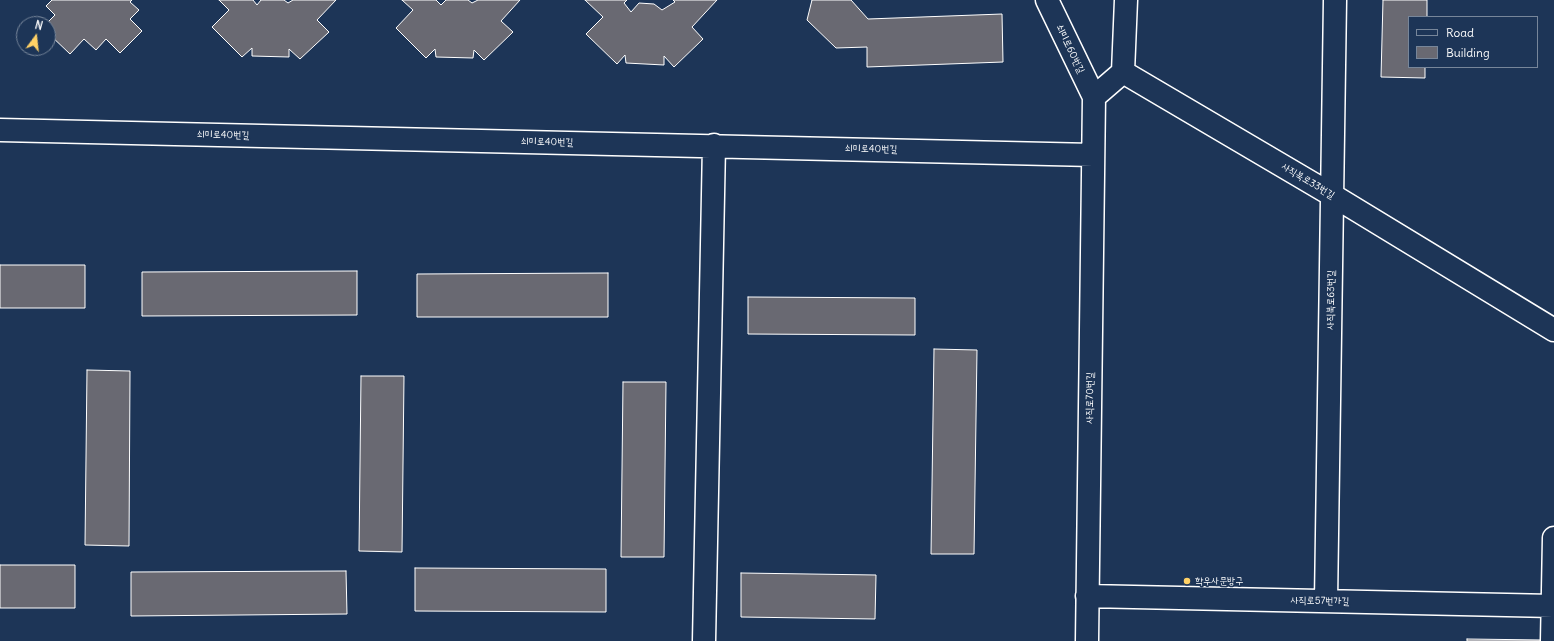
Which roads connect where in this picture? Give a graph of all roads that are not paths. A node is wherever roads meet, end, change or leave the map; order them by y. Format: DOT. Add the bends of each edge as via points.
graph roads {
  1 [pos="1047,0"];
  2 [pos="1126,0"];
  3 [pos="1335,0"];
  4 [pos="1123,72"];
  5 [pos="1094,97"];
  6 [pos="0,130"];
  7 [pos="714,145"];
  8 [pos="1093,155"];
  9 [pos="1332,195"];
  10 [pos="1554,330"];
  11 [pos="1554,538"];
  12 [pos="1087,596"];
  13 [pos="1326,601"];
  14 [pos="1553,606"];
  15 [pos="704,641"];
  16 [pos="1087,641"];
  17 [pos="1552,641"];
  1 -- 5 [label="street, 쇠미로60번길"];
  2 -- 4 [label="street"];
  3 -- 9 [label="street, 사직북로63번길"];
  4 -- 5 [label="street"];
  4 -- 9 [label="street, 사직북로33번길"];
  5 -- 8 [label="street, 사직로70번길"];
  6 -- 7 [label="street, 쇠미로40번길"];
  7 -- 8 [label="street, 쇠미로40번길"];
  7 -- 15 [label="street"];
  8 -- 12 [label="street, 사직로70번길"];
  9 -- 10 [label="street, 사직북로33번길"];
  9 -- 13 [label="street, 사직북로63번길"];
  11 -- 14 [label="street"];
  12 -- 13 [label="street, 사직로57번가길"];
  12 -- 16 [label="street, 사직로70번길"];
  13 -- 14 [label="street, 사직로57번가길"];
  14 -- 17 [label="street"];
}
